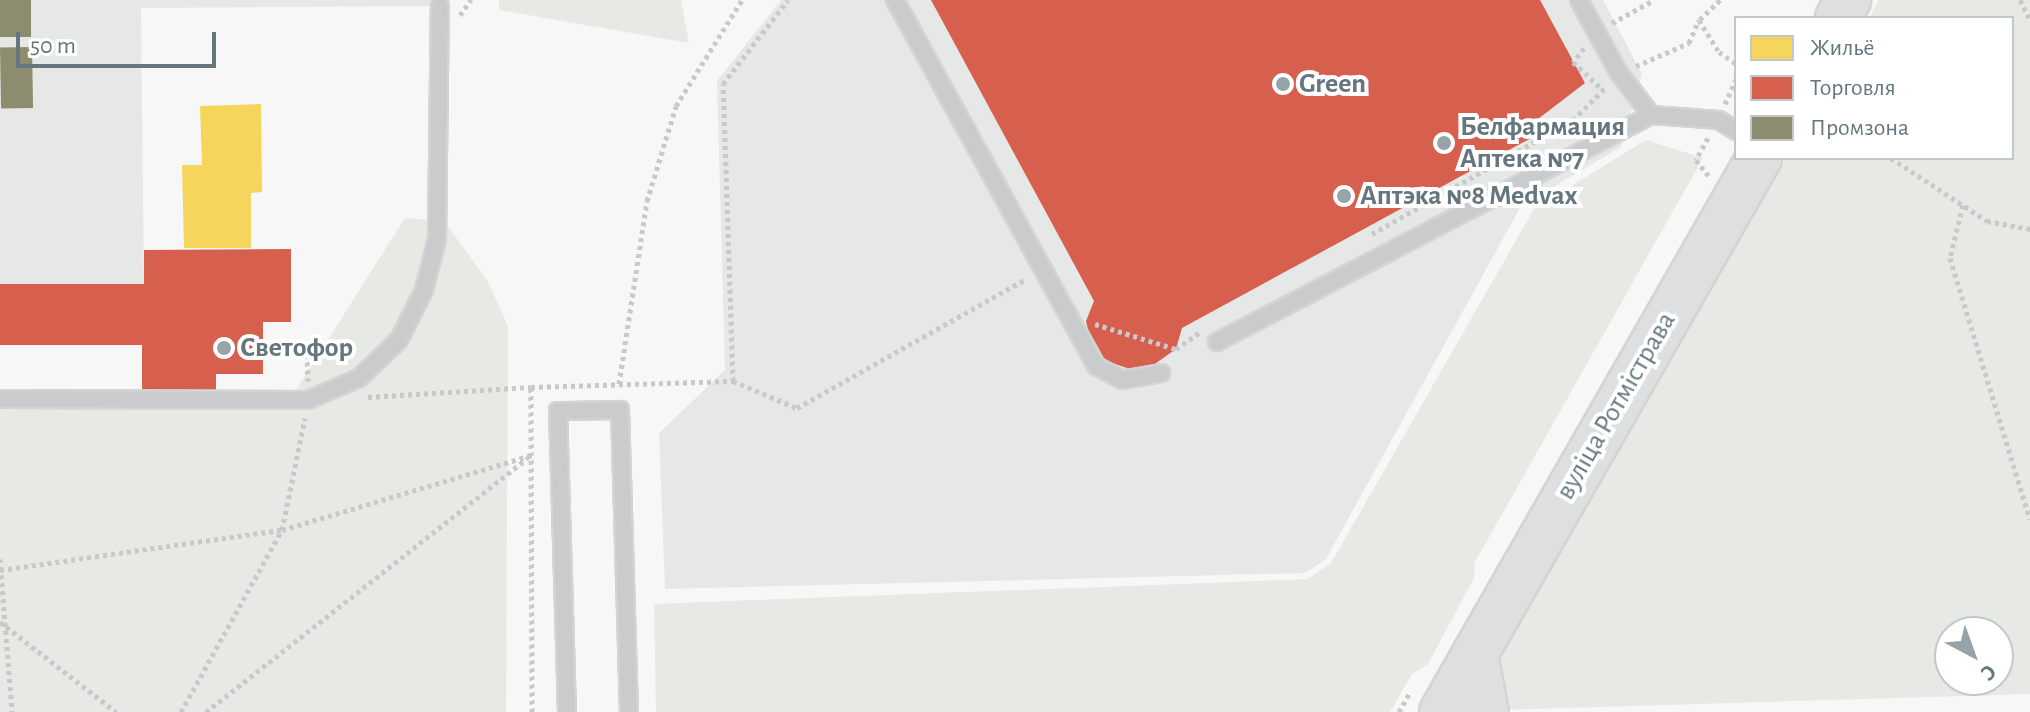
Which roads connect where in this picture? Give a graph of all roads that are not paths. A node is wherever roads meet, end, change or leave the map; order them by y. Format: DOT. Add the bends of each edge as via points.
graph roads {
  1 [pos="895,0"];
  2 [pos="1579,0"];
  3 [pos="440,6"];
  4 [pos="1651,115"];
  5 [pos="1734,130"];
  6 [pos="1758,160"];
  7 [pos="1217,342"];
  8 [pos="1161,373"];
  9 [pos="0,399"];
  10 [pos="1475,654"];
  11 [pos="567,712"];
  12 [pos="629,712"];
  13 [pos="1442,712"];
  14 [pos="1486,712"];
  1 -- 8 [label="lane" via="1096,366 1122,380"];
  2 -- 4 [label="lane" via="1619,73"];
  3 -- 9 [label="lane" via="437,239 424,290 399,340 359,378 308,400"];
  4 -- 5 [label="lane" via="1719,120"];
  4 -- 7 [label="lane"];
  6 -- 10 [label="main road, вуліца Ротмістрава"];
  10 -- 13 [label="main road, вуліца Ротмістрава"];
  10 -- 14 [label="main road"];
  11 -- 12 [label="lane" via="558,411 620,410"];
}
